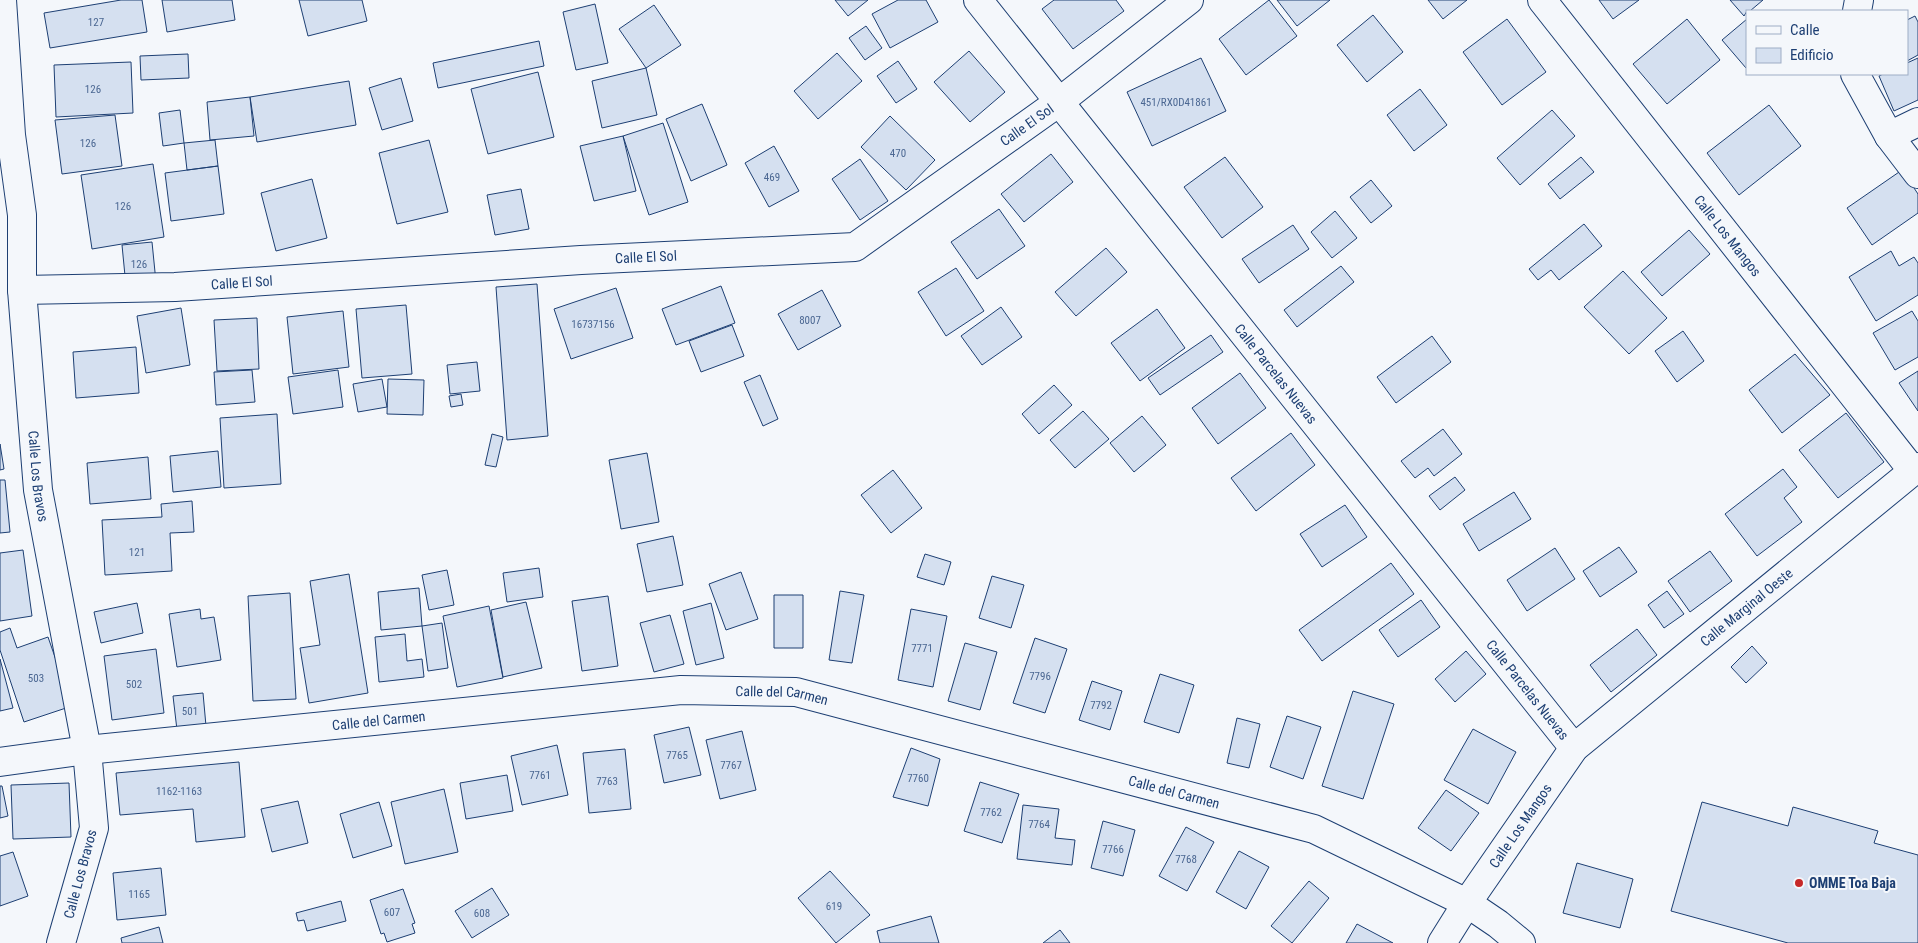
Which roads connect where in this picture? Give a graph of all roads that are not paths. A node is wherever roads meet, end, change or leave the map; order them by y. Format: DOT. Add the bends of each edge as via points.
graph roads {
  1 [pos="2,0"];
  2 [pos="978,0"];
  3 [pos="1189,0"];
  4 [pos="1542,0"];
  5 [pos="1856,75"];
  6 [pos="1060,102"];
  7 [pos="1918,122"];
  8 [pos="1889,136"];
  9 [pos="1918,174"];
  10 [pos="22,290"];
  11 [pos="1916,469"];
  12 [pos="1574,748"];
  13 [pos="87,750"];
  14 [pos="0,762"];
  15 [pos="1467,903"];
  16 [pos="61,943"];
  17 [pos="1442,943"];
  18 [pos="1521,943"];
  1 -- 10 [label="street, Calle Los Bravos" via="11,135 22,215"];
  2 -- 6 [label="street, Calle Parcelas Nuevas"];
  3 -- 6 [label="street, Calle El Sol"];
  4 -- 11 [label="street, Calle Los Mangos"];
  5 -- 8 [label="street"];
  6 -- 10 [label="street, Calle El Sol" via="856,247 581,260 175,287"];
  6 -- 12 [label="street, Calle Parcelas Nuevas"];
  7 -- 8 [label="street"];
  8 -- 9 [label="street"];
  10 -- 13 [label="street, Calle Los Bravos" via="38,490"];
  11 -- 12 [label="street, Calle Marginal Oeste"];
  12 -- 15 [label="street, Calle Los Mangos"];
  13 -- 14 [label="street, Calle del Carmen"];
  13 -- 15 [label="street, Calle del Carmen" via="681,690 796,692 1314,829"];
  13 -- 16 [label="street, Calle Los Bravos" via="94,828"];
  15 -- 17 [label="street, Calle Los Mangos"];
  15 -- 18 [label="street, Calle del Carmen"];
}
